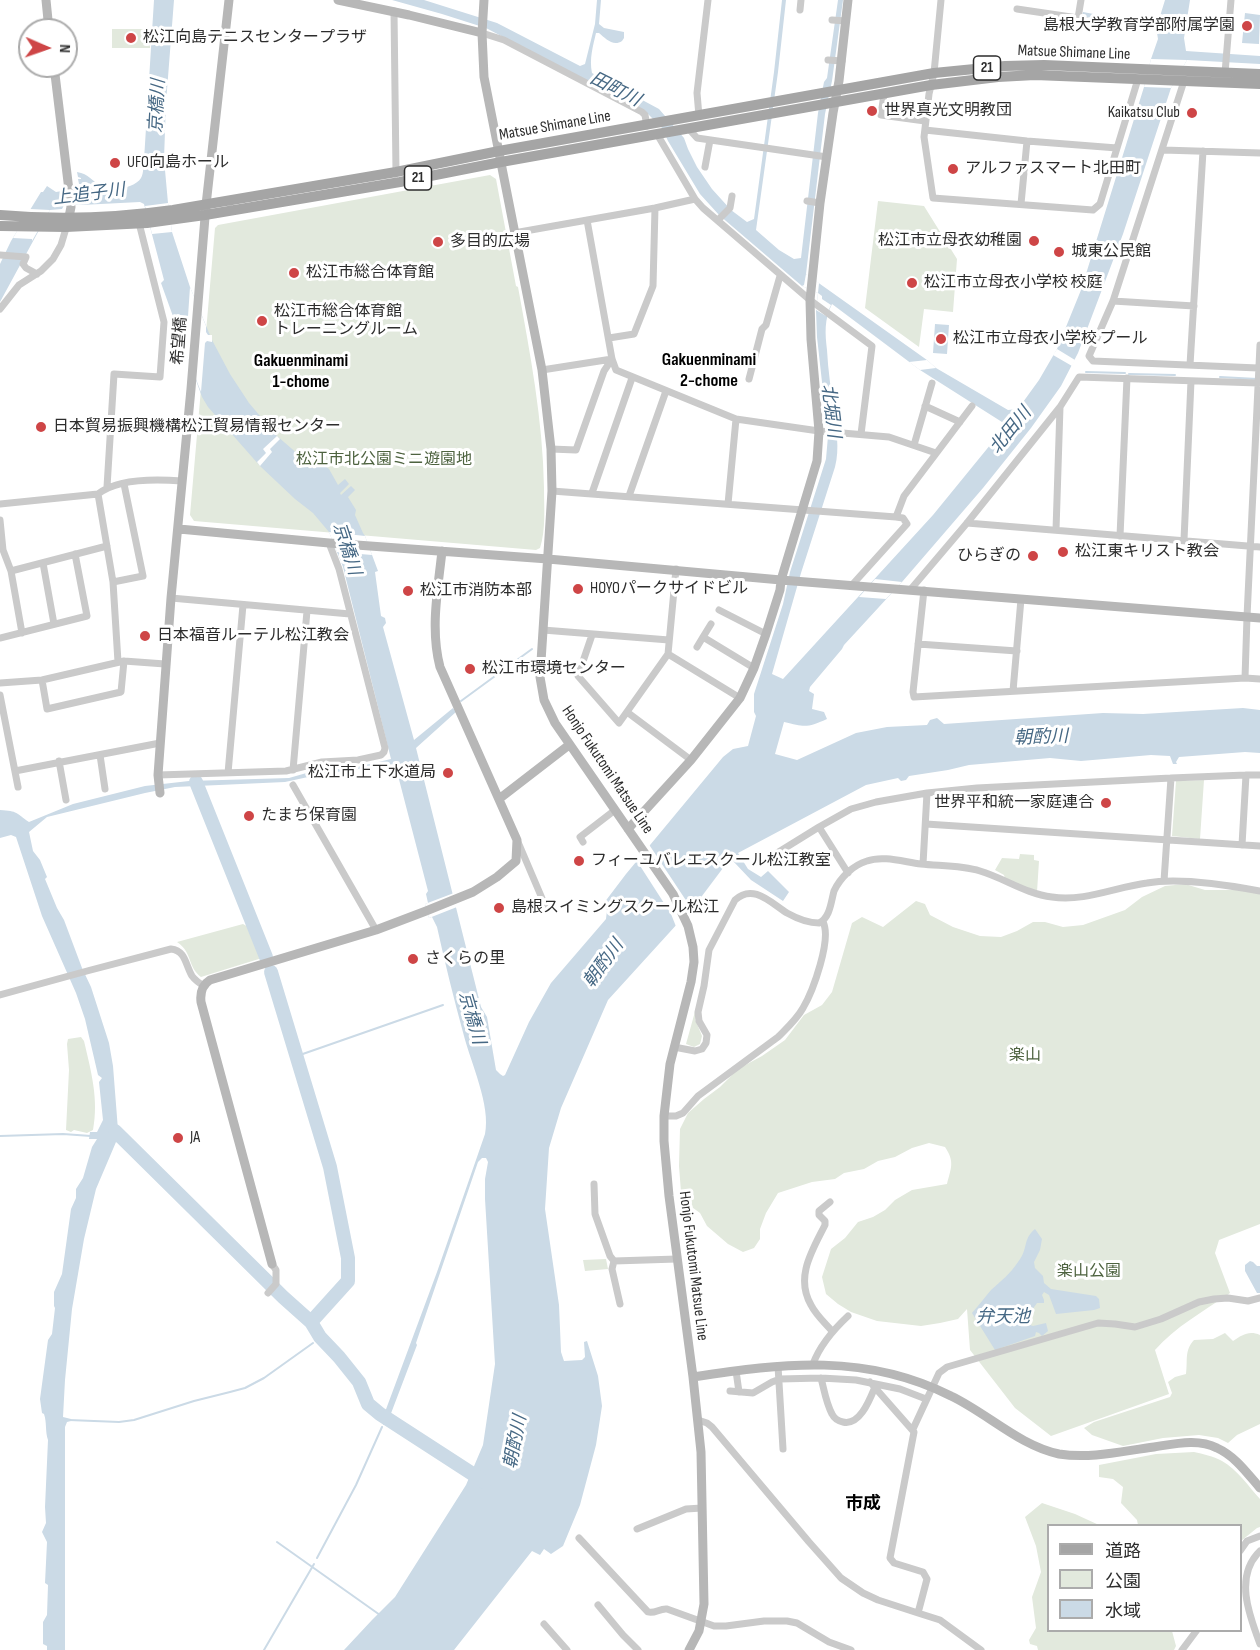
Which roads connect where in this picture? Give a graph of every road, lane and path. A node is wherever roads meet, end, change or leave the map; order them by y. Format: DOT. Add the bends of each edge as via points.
graph roads {
  1 [pos="46,0"];
  2 [pos="229,0"];
  3 [pos="338,0"];
  4 [pos="484,0"];
  5 [pos="708,0"];
  6 [pos="801,0"];
  7 [pos="848,0"];
  8 [pos="941,0"];
  9 [pos="1081,0"];
  10 [pos="1232,0"];
  11 [pos="379,4"];
  12 [pos="1017,9"];
  13 [pos="800,10"];
  14 [pos="394,12"];
  15 [pos="48,18"];
  16 [pos="1078,18"];
  17 [pos="832,20"];
  18 [pos="843,21"];
  19 [pos="1090,22"];
  20 [pos="482,31"];
  21 [pos="1226,68"];
  22 [pos="934,73"];
  23 [pos="1260,74"];
  24 [pos="1142,76"];
  25 [pos="55,78"];
  26 [pos="1182,78"];
  27 [pos="1260,84"];
  28 [pos="931,85"];
  29 [pos="884,94"];
  30 [pos="828,98"];
  31 [pos="699,116"];
  32 [pos="926,121"];
  33 [pos="680,126"];
  34 [pos="655,129"];
  35 [pos="924,130"];
  36 [pos="710,140"];
  37 [pos="1027,141"];
  38 [pos="1117,148"];
  39 [pos="1163,150"];
  40 [pos="1203,151"];
  41 [pos="1260,153"];
  42 [pos="824,156"];
  43 [pos="500,157"];
  44 [pos="705,167"];
  45 [pos="396,172"];
  46 [pos="732,196"];
  47 [pos="695,199"];
  48 [pos="807,201"];
  49 [pos="818,202"];
  50 [pos="1021,204"];
  51 [pos="655,208"];
  52 [pos="205,210"];
  53 [pos="0,215"];
  54 [pos="69,217"];
  55 [pos="719,218"];
  56 [pos="144,220"];
  57 [pos="587,220"];
  58 [pos="20,222"];
  59 [pos="0,226"];
  60 [pos="514,233"];
  61 [pos="0,255"];
  62 [pos="37,274"];
  63 [pos="780,276"];
  64 [pos="812,300"];
  65 [pos="1113,301"];
  66 [pos="1194,306"];
  67 [pos="0,309"];
  68 [pos="609,338"];
  69 [pos="1260,345"];
  70 [pos="612,359"];
  71 [pos="1190,365"];
  72 [pos="1258,368"];
  73 [pos="542,370"];
  74 [pos="633,378"];
  75 [pos="1127,378"];
  76 [pos="749,379"];
  77 [pos="1258,380"];
  78 [pos="1191,381"];
  79 [pos="932,383"];
  80 [pos="666,391"];
  81 [pos="925,406"];
  82 [pos="972,406"];
  83 [pos="1060,407"];
  84 [pos="736,419"];
  85 [pos="1258,419"];
  86 [pos="960,422"];
  87 [pos="822,432"];
  88 [pos="861,434"];
  89 [pos="914,445"];
  90 [pos="551,449"];
  91 [pos="936,453"];
  92 [pos="182,481"];
  93 [pos="124,484"];
  94 [pos="107,487"];
  95 [pos="552,490"];
  96 [pos="592,493"];
  97 [pos="98,494"];
  98 [pos="629,496"];
  99 [pos="0,504"];
  100 [pos="728,504"];
  101 [pos="805,509"];
  102 [pos="896,517"];
  103 [pos="0,520"];
  104 [pos="967,523"];
  105 [pos="179,529"];
  106 [pos="1056,530"];
  107 [pos="1120,536"];
  108 [pos="1184,540"];
  109 [pos="329,543"];
  110 [pos="107,546"];
  111 [pos="1250,546"];
  112 [pos="1260,547"];
  113 [pos="442,551"];
  114 [pos="75,554"];
  115 [pos="548,558"];
  116 [pos="43,563"];
  117 [pos="676,569"];
  118 [pos="11,571"];
  119 [pos="784,580"];
  120 [pos="113,582"];
  121 [pos="855,585"];
  122 [pos="907,589"];
  123 [pos="924,590"];
  124 [pos="171,598"];
  125 [pos="1021,599"];
  126 [pos="243,605"];
  127 [pos="307,610"];
  128 [pos="719,610"];
  129 [pos="350,614"];
  130 [pos="1246,617"];
  131 [pos="1260,618"];
  132 [pos="54,624"];
  133 [pos="711,624"];
  134 [pos="543,630"];
  135 [pos="22,633"];
  136 [pos="766,634"];
  137 [pos="592,635"];
  138 [pos="703,637"];
  139 [pos="0,638"];
  140 [pos="669,640"];
  141 [pos="918,644"];
  142 [pos="697,647"];
  143 [pos="1017,651"];
  144 [pos="668,654"];
  145 [pos="121,662"];
  146 [pos="165,664"];
  147 [pos="754,668"];
  148 [pos="1245,678"];
  149 [pos="1260,679"];
  150 [pos="42,681"];
  151 [pos="0,683"];
  152 [pos="1014,692"];
  153 [pos="0,695"];
  154 [pos="740,698"];
  155 [pos="627,712"];
  156 [pos="160,743"];
  157 [pos="569,745"];
  158 [pos="100,754"];
  159 [pos="691,759"];
  160 [pos="59,761"];
  161 [pos="293,770"];
  162 [pos="15,771"];
  163 [pos="228,773"];
  164 [pos="1246,774"];
  165 [pos="1260,776"];
  166 [pos="158,777"];
  167 [pos="1171,778"];
  168 [pos="293,785"];
  169 [pos="18,787"];
  170 [pos="105,789"];
  171 [pos="160,793"];
  172 [pos="927,793"];
  173 [pos="499,799"];
  174 [pos="66,800"];
  175 [pos="615,810"];
  176 [pos="926,824"];
  177 [pos="819,827"];
  178 [pos="628,829"];
  179 [pos="1167,839"];
  180 [pos="517,840"];
  181 [pos="584,842"];
  182 [pos="1242,845"];
  183 [pos="1260,846"];
  184 [pos="777,853"];
  185 [pos="923,864"];
  186 [pos="848,873"];
  187 [pos="1164,881"];
  188 [pos="1260,891"];
  189 [pos="548,910"];
  190 [pos="823,922"];
  191 [pos="376,930"];
  192 [pos="204,986"];
  193 [pos="0,995"];
  194 [pos="674,1047"];
  195 [pos="664,1116"];
  196 [pos="594,1184"];
  197 [pos="830,1202"];
  198 [pos="677,1259"];
  199 [pos="614,1261"];
  200 [pos="272,1264"];
  201 [pos="268,1293"];
  202 [pos="1260,1298"];
  203 [pos="620,1304"];
  204 [pos="848,1316"];
  205 [pos="832,1330"];
  206 [pos="813,1365"];
  207 [pos="778,1366"];
  208 [pos="736,1371"];
  209 [pos="693,1377"];
  210 [pos="821,1378"];
  211 [pos="780,1379"];
  212 [pos="872,1384"];
  213 [pos="932,1386"];
  214 [pos="730,1391"];
  215 [pos="739,1392"];
  216 [pos="926,1399"];
  217 [pos="698,1420"];
  218 [pos="913,1429"];
  219 [pos="783,1449"];
  220 [pos="1260,1488"];
  221 [pos="702,1508"];
  222 [pos="637,1528"];
  223 [pos="1260,1536"];
  224 [pos="579,1538"];
  225 [pos="1242,1548"];
  226 [pos="1260,1551"];
  227 [pos="598,1605"];
  228 [pos="918,1613"];
  229 [pos="702,1623"];
  230 [pos="544,1624"];
  231 [pos="1196,1632"];
  232 [pos="1260,1644"];
  233 [pos="567,1650"];
  234 [pos="638,1650"];
  235 [pos="689,1650"];
  236 [pos="851,1650"];
  237 [pos="981,1650"];
  238 [pos="1182,1650"];
  1 -- 15 [label="street"];
  2 -- 52 [label="street, 希望橋"];
  3 -- 11 [label="street"];
  4 -- 20 [label="street, Honjo Fukutomi Matsue Line"];
  5 -- 31 [label="street" via="697,93"];
  6 -- 13 [label="street"];
  7 -- 18 [label="street"];
  8 -- 22 [label="street"];
  9 -- 16 [label="street"];
  10 -- 21 [label="street"];
  11 -- 14 [label="street"];
  12 -- 16 [label="street"];
  14 -- 20 [label="street"];
  14 -- 45 [label="street"];
  16 -- 19 [label="street"];
  17 -- 18 [label="street"];
  18 -- 30 [label="street"];
  20 -- 34 [label="street" via="642,112"];
  20 -- 43 [label="street, Honjo Fukutomi Matsue Line" via="484,77"];
  21 -- 23 [label="main road, Matsue Shimane Line / 21"];
  21 -- 26 [label="main road, Matsue Shimane Line / 21"];
  22 -- 24 [label="main road, Matsue Shimane Line / 21" via="1044,66"];
  22 -- 28 [label="street"];
  22 -- 30 [label="main road, Matsue Shimane Line / 21"];
  24 -- 26 [label="main road, Matsue Shimane Line / 21"];
  24 -- 28 [label="main road, Matsue Shimane Line / 21" via="998,76"];
  24 -- 38 [label="street"];
  25 -- 54 [label="street"];
  26 -- 27 [label="main road, Matsue Shimane Line / 21"];
  26 -- 39 [label="street"];
  28 -- 29 [label="main road, Matsue Shimane Line / 21"];
  28 -- 32 [label="street"];
  29 -- 30 [label="main road, Matsue Shimane Line / 21"];
  29 -- 32 [label="street" via="881,115"];
  30 -- 31 [label="main road, Matsue Shimane Line / 21"];
  30 -- 33 [label="main road, Matsue Shimane Line / 21"];
  30 -- 42 [label="street"];
  31 -- 33 [label="main road, Matsue Shimane Line / 21"];
  32 -- 35 [label="street"];
  33 -- 34 [label="main road, Matsue Shimane Line / 21"];
  33 -- 36 [label="street" via="696,138"];
  34 -- 43 [label="main road, Matsue Shimane Line / 21"];
  34 -- 47 [label="street"];
  35 -- 37 [label="street"];
  35 -- 50 [label="street" via="933,198"];
  36 -- 42 [label="street"];
  36 -- 44 [label="street"];
  37 -- 38 [label="street"];
  37 -- 50 [label="street"];
  38 -- 50 [label="street" via="1100,204 1093,210"];
  39 -- 40 [label="street"];
  39 -- 65 [label="street"];
  40 -- 41 [label="street"];
  40 -- 66 [label="street"];
  42 -- 49 [label="street"];
  43 -- 45 [label="main road, Matsue Shimane Line / 21"];
  43 -- 52 [label="main road, Matsue Shimane Line / 21" via="388,184"];
  43 -- 60 [label="street, Honjo Fukutomi Matsue Line"];
  45 -- 52 [label="main road, Matsue Shimane Line / 21"];
  46 -- 55 [label="street" via="730,208"];
  47 -- 51 [label="street"];
  47 -- 55 [label="street"];
  48 -- 49 [label="street"];
  49 -- 64 [label="street"];
  51 -- 57 [label="street"];
  51 -- 68 [label="street" via="653,286 634,334"];
  52 -- 56 [label="main road, Matsue Shimane Line / 21"];
  52 -- 92 [label="street, 希望橋"];
  53 -- 58 [label="main road, Matsue Shimane Line / 21"];
  54 -- 56 [label="main road, Matsue Shimane Line / 21"];
  54 -- 58 [label="main road, Matsue Shimane Line / 21" via="43,223"];
  54 -- 62 [label="street" via="61,245"];
  55 -- 63 [label="street"];
  56 -- 94 [label="street" via="164,322 160,377 114,374"];
  57 -- 60 [label="street"];
  57 -- 68 [label="street"];
  58 -- 59 [label="main road, Matsue Shimane Line / 21"];
  60 -- 73 [label="street, Honjo Fukutomi Matsue Line"];
  61 -- 62 [label="street" via="26,257 23,264"];
  62 -- 67 [label="street" via="19,285"];
  63 -- 64 [label="street"];
  63 -- 76 [label="street"];
  64 -- 87 [label="street" via="811,339"];
  64 -- 88 [label="street" via="872,346"];
  65 -- 66 [label="street"];
  65 -- 71 [label="street" via="1089,356 1093,361"];
  66 -- 71 [label="street"];
  68 -- 70 [label="street"];
  69 -- 72 [label="street"];
  70 -- 73 [label="street"];
  70 -- 74 [label="street" via="616,370"];
  70 -- 90 [label="street" via="604,370 576,450"];
  71 -- 72 [label="street"];
  72 -- 77 [label="street"];
  73 -- 90 [label="street, Honjo Fukutomi Matsue Line"];
  74 -- 80 [label="street"];
  74 -- 96 [label="street"];
  75 -- 78 [label="street"];
  75 -- 83 [label="street" via="1079,377"];
  75 -- 107 [label="street"];
  77 -- 78 [label="street"];
  77 -- 85 [label="street"];
  78 -- 108 [label="street"];
  79 -- 81 [label="street"];
  80 -- 84 [label="street"];
  80 -- 98 [label="street"];
  81 -- 86 [label="street"];
  81 -- 89 [label="street"];
  82 -- 86 [label="street"];
  83 -- 104 [label="street"];
  83 -- 106 [label="street"];
  84 -- 87 [label="street"];
  84 -- 100 [label="street"];
  85 -- 111 [label="street"];
  86 -- 91 [label="street"];
  87 -- 88 [label="street"];
  87 -- 101 [label="street"];
  88 -- 89 [label="street"];
  89 -- 91 [label="street"];
  90 -- 95 [label="street, Honjo Fukutomi Matsue Line"];
  91 -- 102 [label="street" via="904,496"];
  92 -- 93 [label="street" via="154,478"];
  92 -- 105 [label="street, 希望橋"];
  93 -- 94 [label="street"];
  93 -- 120 [label="street" via="143,576"];
  94 -- 97 [label="street"];
  95 -- 96 [label="street"];
  95 -- 115 [label="street, Honjo Fukutomi Matsue Line"];
  96 -- 98 [label="street"];
  97 -- 99 [label="street"];
  97 -- 110 [label="street"];
  98 -- 100 [label="street"];
  100 -- 101 [label="street"];
  101 -- 102 [label="street"];
  101 -- 119 [label="street"];
  102 -- 121 [label="street" via="907,524"];
  103 -- 118 [label="street" via="3,550"];
  104 -- 106 [label="street"];
  104 -- 122 [label="street"];
  105 -- 109 [label="street"];
  105 -- 124 [label="street, 希望橋"];
  106 -- 107 [label="street"];
  107 -- 108 [label="street"];
  108 -- 111 [label="street"];
  109 -- 113 [label="street"];
  109 -- 129 [label="street"];
  110 -- 114 [label="street"];
  110 -- 120 [label="street"];
  111 -- 112 [label="street"];
  111 -- 130 [label="street"];
  113 -- 115 [label="street"];
  113 -- 173 [label="street" via="434,630 436,650"];
  114 -- 116 [label="street"];
  114 -- 132 [label="street" via="87,616"];
  115 -- 117 [label="street"];
  115 -- 134 [label="street, Honjo Fukutomi Matsue Line"];
  116 -- 118 [label="street"];
  116 -- 132 [label="street"];
  117 -- 119 [label="street"];
  117 -- 140 [label="street"];
  118 -- 135 [label="street"];
  119 -- 121 [label="street"];
  119 -- 136 [label="street"];
  120 -- 145 [label="street"];
  121 -- 122 [label="street"];
  122 -- 123 [label="street"];
  123 -- 125 [label="street"];
  123 -- 141 [label="street"];
  124 -- 126 [label="street"];
  124 -- 146 [label="street, 希望橋"];
  125 -- 130 [label="street"];
  125 -- 143 [label="street"];
  126 -- 127 [label="street"];
  126 -- 163 [label="street"];
  127 -- 129 [label="street"];
  127 -- 161 [label="street"];
  128 -- 136 [label="street"];
  129 -- 161 [label="street" via="384,752"];
  130 -- 131 [label="street"];
  130 -- 148 [label="street"];
  132 -- 135 [label="street"];
  133 -- 138 [label="street"];
  134 -- 137 [label="street"];
  134 -- 157 [label="street, Honjo Fukutomi Matsue Line" via="540,677 544,700"];
  135 -- 139 [label="street"];
  136 -- 147 [label="street"];
  137 -- 140 [label="street"];
  137 -- 155 [label="street" via="578,676 619,723"];
  138 -- 142 [label="street"];
  138 -- 147 [label="street"];
  140 -- 144 [label="street"];
  141 -- 143 [label="street"];
  141 -- 152 [label="street" via="914,697"];
  143 -- 152 [label="street"];
  144 -- 154 [label="street"];
  144 -- 155 [label="street"];
  145 -- 146 [label="street"];
  145 -- 150 [label="street"];
  145 -- 150 [label="street" via="120,692 47,709"];
  146 -- 156 [label="street, 希望橋"];
  147 -- 154 [label="street"];
  148 -- 149 [label="street"];
  148 -- 152 [label="street"];
  150 -- 151 [label="street"];
  153 -- 162 [label="street"];
  154 -- 159 [label="street"];
  155 -- 159 [label="street"];
  156 -- 158 [label="street"];
  156 -- 166 [label="street, 希望橋"];
  157 -- 173 [label="street"];
  157 -- 175 [label="street, Honjo Fukutomi Matsue Line"];
  158 -- 160 [label="street"];
  158 -- 170 [label="street"];
  159 -- 178 [label="street"];
  160 -- 162 [label="street"];
  160 -- 174 [label="street"];
  161 -- 163 [label="street"];
  162 -- 169 [label="street"];
  163 -- 166 [label="street"];
  164 -- 165 [label="street"];
  164 -- 167 [label="street"];
  164 -- 182 [label="street"];
  166 -- 171 [label="street, 希望橋"];
  167 -- 172 [label="street"];
  167 -- 179 [label="street"];
  168 -- 191 [label="street"];
  172 -- 176 [label="street"];
  172 -- 177 [label="street" via="851,809"];
  173 -- 180 [label="street"];
  175 -- 178 [label="street, Honjo Fukutomi Matsue Line"];
  175 -- 181 [label="street" via="580,837"];
  176 -- 179 [label="street"];
  176 -- 185 [label="street"];
  177 -- 184 [label="street"];
  177 -- 186 [label="street"];
  178 -- 194 [label="street, Honjo Fukutomi Matsue Line" via="673,894 693,947 693,971"];
  179 -- 182 [label="street"];
  179 -- 187 [label="street"];
  180 -- 189 [label="street"];
  180 -- 191 [label="street" via="516,861 483,886"];
  182 -- 183 [label="street"];
  185 -- 186 [label="street" via="871,860"];
  185 -- 187 [label="street" via="975,869 1029,891 1059,898"];
  186 -- 190 [label="street" via="835,891"];
  187 -- 188 [label="street"];
  190 -- 194 [label="street" via="788,914 756,894 738,897 709,950 698,1012 706,1043 695,1051"];
  190 -- 195 [label="street" via="826,940 814,984 789,1027 699,1096 683,1113"];
  191 -- 192 [label="street" via="210,980"];
  192 -- 193 [label="street" via="192,977 182,954 167,950"];
  192 -- 200 [label="street" via="201,1002"];
  194 -- 195 [label="street, Honjo Fukutomi Matsue Line"];
  195 -- 198 [label="street, Honjo Fukutomi Matsue Line" via="666,1172"];
  196 -- 199 [label="street" via="595,1214"];
  197 -- 205 [label="street" via="819,1211 825,1225 803,1277 812,1307"];
  198 -- 199 [label="street"];
  198 -- 209 [label="street, Honjo Fukutomi Matsue Line"];
  199 -- 203 [label="street" via="612,1269"];
  200 -- 201 [label="street" via="277,1279"];
  202 -- 213 [label="street" via="1199,1302 1135,1327 1098,1323 947,1367"];
  204 -- 205 [label="street"];
  205 -- 206 [label="street"];
  206 -- 207 [label="street"];
  206 -- 213 [label="street" via="881,1371"];
  207 -- 208 [label="street"];
  207 -- 211 [label="street"];
  208 -- 209 [label="street"];
  208 -- 215 [label="street"];
  209 -- 217 [label="street, Honjo Fukutomi Matsue Line"];
  210 -- 211 [label="street"];
  210 -- 212 [label="street"];
  210 -- 212 [label="street" via="832,1415 846,1423 867,1407"];
  211 -- 215 [label="street" via="753,1393"];
  211 -- 219 [label="street"];
  212 -- 216 [label="street"];
  212 -- 218 [label="street"];
  213 -- 216 [label="street"];
  213 -- 220 [label="street" via="1048,1451 1098,1455 1199,1442 1230,1456"];
  214 -- 215 [label="street"];
  216 -- 218 [label="street"];
  217 -- 221 [label="street, Honjo Fukutomi Matsue Line"];
  217 -- 228 [label="street" via="712,1427 841,1578 870,1597"];
  218 -- 228 [label="street" via="890,1558 894,1563 923,1572 927,1579"];
  221 -- 222 [label="street" via="686,1509"];
  221 -- 229 [label="street, Honjo Fukutomi Matsue Line"];
  223 -- 225 [label="street" via="1247,1541"];
  224 -- 229 [label="street" via="645,1610 651,1613 667,1609"];
  226 -- 232 [label="street" via="1246,1577 1250,1617"];
  227 -- 234 [label="street"];
  228 -- 237 [label="street" via="940,1620"];
  229 -- 235 [label="street, Honjo Fukutomi Matsue Line"];
  229 -- 236 [label="street" via="797,1623"];
  230 -- 233 [label="street"];
  231 -- 238 [label="street"];
}
